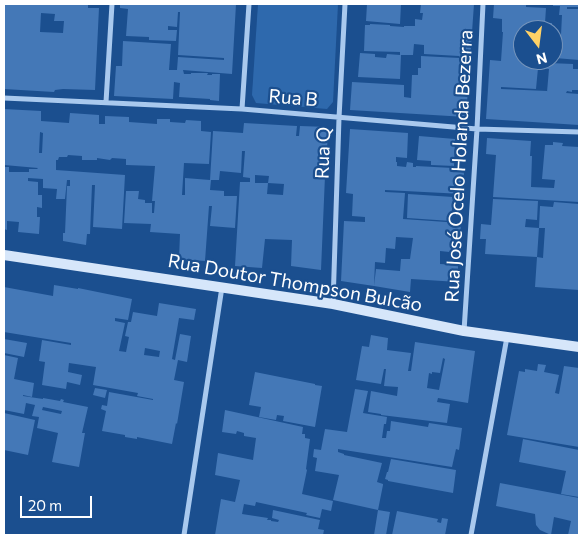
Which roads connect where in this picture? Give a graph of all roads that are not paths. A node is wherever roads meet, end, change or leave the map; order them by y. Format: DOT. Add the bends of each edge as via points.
graph roads {
  1 [pos="112,4"];
  2 [pos="249,4"];
  3 [pos="345,4"];
  4 [pos="483,4"];
  5 [pos="4,98"];
  6 [pos="106,102"];
  7 [pos="242,109"];
  8 [pos="339,118"];
  9 [pos="477,129"];
  10 [pos="579,132"];
  11 [pos="4,255"];
  12 [pos="222,286"];
  13 [pos="333,304"];
  14 [pos="464,331"];
  15 [pos="507,336"];
  16 [pos="579,347"];
  17 [pos="184,535"];
  18 [pos="470,535"];
  1 -- 6 [label="street"];
  2 -- 7 [label="street"];
  3 -- 8 [label="street, Rua Q"];
  4 -- 9 [label="street, Rua José Ocelo Holanda Bezerra"];
  5 -- 6 [label="street, Rua B"];
  6 -- 7 [label="street, Rua B"];
  7 -- 8 [label="street, Rua B"];
  8 -- 9 [label="street, Rua B"];
  8 -- 13 [label="street, Rua Q"];
  9 -- 10 [label="street, Rua B"];
  9 -- 14 [label="street, Rua José Ocelo Holanda Bezerra"];
  11 -- 12 [label="main road, Rua Doutor Thompson Bulcão"];
  12 -- 13 [label="main road, Rua Doutor Thompson Bulcão"];
  12 -- 17 [label="street"];
  13 -- 14 [label="main road, Rua Doutor Thompson Bulcão"];
  14 -- 15 [label="main road, Rua Doutor Thompson Bulcão"];
  15 -- 16 [label="main road, Rua Doutor Thompson Bulcão"];
  15 -- 18 [label="street"];
}
